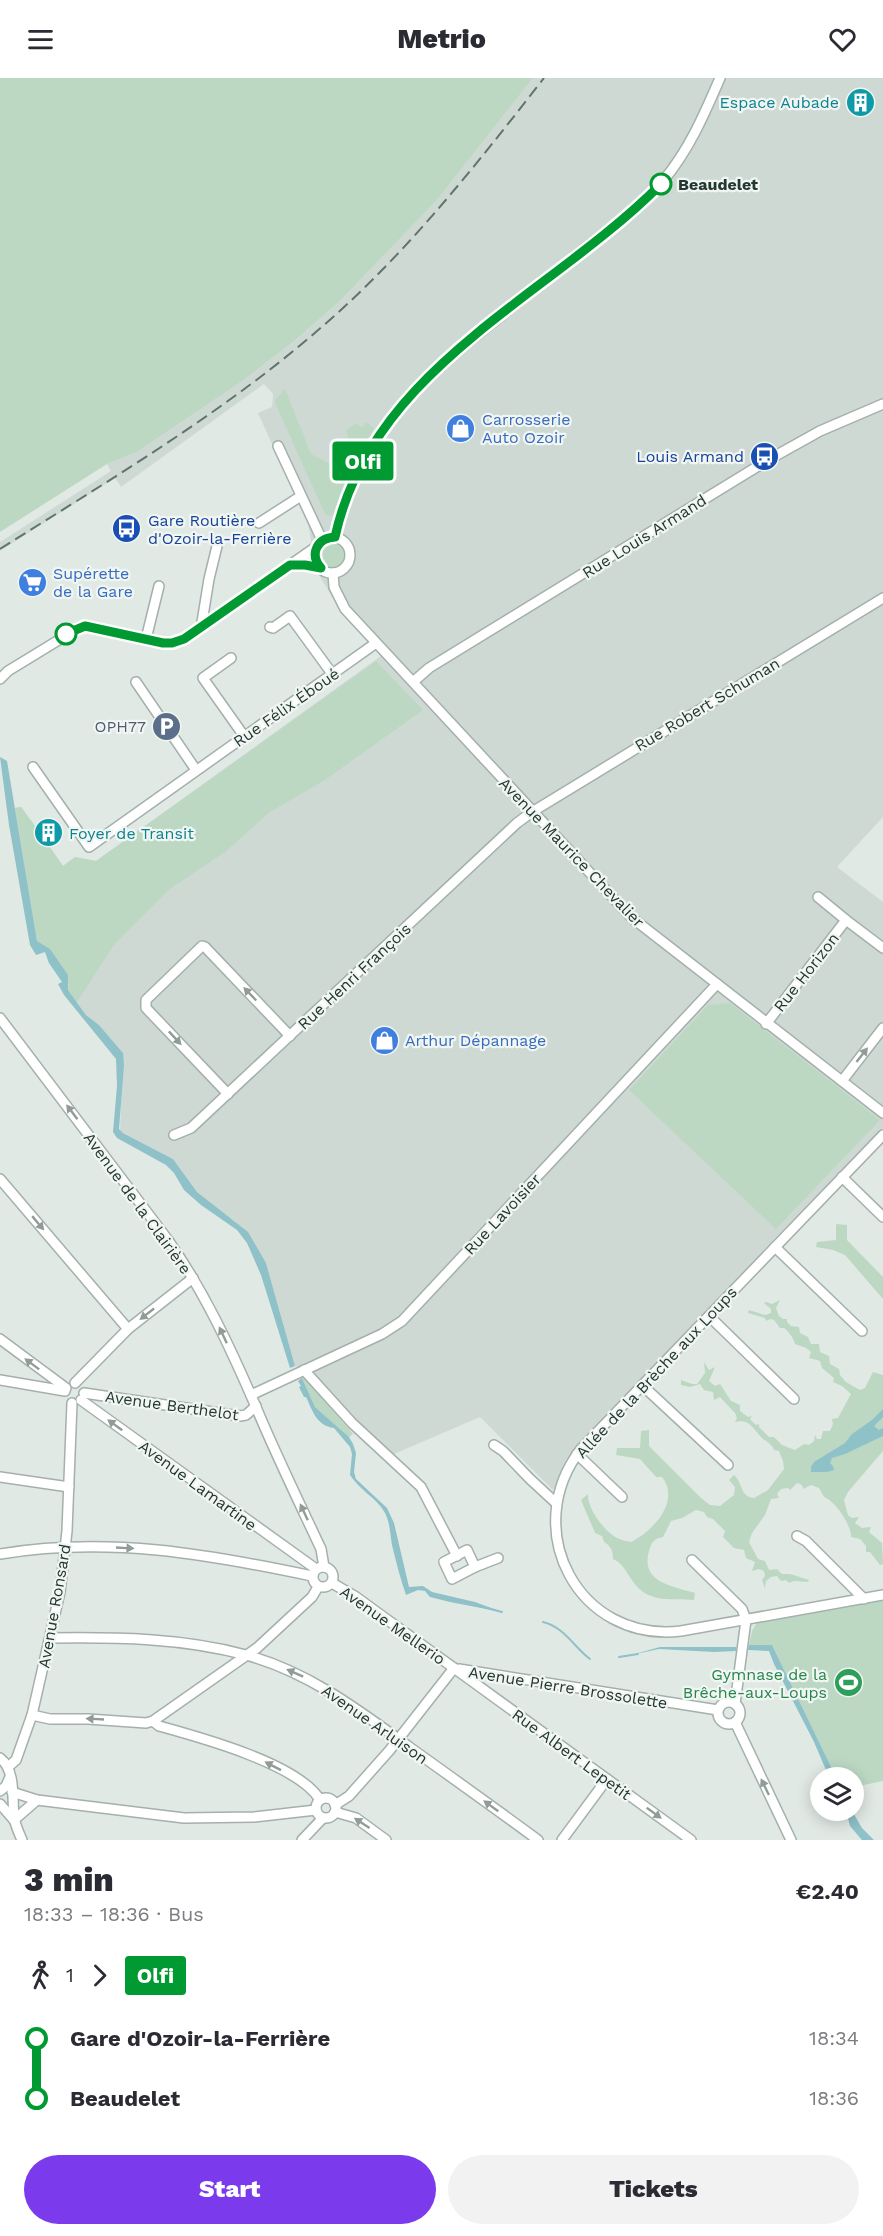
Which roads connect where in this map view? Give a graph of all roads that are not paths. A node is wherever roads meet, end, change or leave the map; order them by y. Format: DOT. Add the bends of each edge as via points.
graph roads {
  1 [pos="720,78"];
  2 [pos="883,404"];
  3 [pos="278,446"];
  4 [pos="301,496"];
  5 [pos="260,524"];
  6 [pos="335,537"];
  7 [pos="218,542"];
  8 [pos="319,544"];
  9 [pos="290,565"];
  10 [pos="321,568"];
  11 [pos="333,573"];
  12 [pos="159,586"];
  13 [pos="883,598"];
  14 [pos="203,625"];
  15 [pos="270,627"];
  16 [pos="146,639"];
  17 [pos="376,643"];
  18 [pos="231,658"];
  19 [pos="333,675"];
  20 [pos="0,680"];
  21 [pos="136,682"];
  22 [pos="413,682"];
  23 [pos="244,736"];
  24 [pos="33,767"];
  25 [pos="196,770"];
  26 [pos="532,812"];
  27 [pos="818,897"];
  28 [pos="846,920"];
  29 [pos="883,948"];
  30 [pos="717,984"];
  31 [pos="0,1018"];
  32 [pos="766,1024"];
  33 [pos="883,1028"];
  34 [pos="290,1036"];
  35 [pos="842,1081"];
  36 [pos="228,1094"];
  37 [pos="883,1113"];
  38 [pos="174,1135"];
  39 [pos="883,1135"];
  40 [pos="842,1177"];
  41 [pos="0,1179"];
  42 [pos="883,1217"];
  43 [pos="775,1247"];
  44 [pos="193,1278"];
  45 [pos="709,1316"];
  46 [pos="128,1329"];
  47 [pos="862,1331"];
  48 [pos="0,1339"];
  49 [pos="304,1370"];
  50 [pos="0,1380"];
  51 [pos="642,1385"];
  52 [pos="68,1387"];
  53 [pos="251,1395"];
  54 [pos="79,1398"];
  55 [pos="794,1399"];
  56 [pos="256,1406"];
  57 [pos="494,1445"];
  58 [pos="577,1454"];
  59 [pos="728,1465"];
  60 [pos="0,1477"];
  61 [pos="69,1487"];
  62 [pos="622,1497"];
  63 [pos="556,1503"];
  64 [pos="797,1536"];
  65 [pos="66,1547"];
  66 [pos="0,1554"];
  67 [pos="457,1556"];
  68 [pos="498,1558"];
  69 [pos="692,1560"];
  70 [pos="475,1567"];
  71 [pos="317,1571"];
  72 [pos="332,1583"];
  73 [pos="318,1587"];
  74 [pos="883,1595"];
  75 [pos="864,1599"];
  76 [pos="746,1620"];
  77 [pos="51,1638"];
  78 [pos="247,1655"];
  79 [pos="454,1668"];
  80 [pos="490,1675"];
  81 [pos="482,1689"];
  82 [pos="735,1704"];
  83 [pos="718,1710"];
  84 [pos="32,1715"];
  85 [pos="153,1721"];
  86 [pos="735,1722"];
  87 [pos="399,1739"];
  88 [pos="0,1758"];
  89 [pos="9,1771"];
  90 [pos="607,1779"];
  91 [pos="0,1791"];
  92 [pos="12,1792"];
  93 [pos="37,1800"];
  94 [pos="320,1800"];
  95 [pos="0,1804"];
  96 [pos="335,1808"];
  97 [pos="316,1810"];
  98 [pos="323,1818"];
  99 [pos="14,1820"];
  100 [pos="22,1840"];
  101 [pos="302,1840"];
  102 [pos="386,1840"];
  103 [pos="538,1840"];
  104 [pos="562,1840"];
  105 [pos="691,1840"];
  106 [pos="791,1840"];
  1 -- 6 [label="street" via="686,152 662,182 630,213 441,364 409,397 360,467 344,501"];
  2 -- 22 [label="street, Rue Louis Armand" via="820,431 768,460 429,668"];
  3 -- 4 [label="street"];
  4 -- 5 [label="street"];
  4 -- 8 [label="street"];
  6 -- 8 [label="street"];
  6 -- 11 [label="street" via="345,543 350,553 348,564"];
  7 -- 14 [label="street"];
  8 -- 9 [label="street"];
  8 -- 10 [label="street" via="315,558"];
  9 -- 10 [label="street"];
  9 -- 14 [label="street"];
  10 -- 11 [label="street"];
  11 -- 17 [label="street, Avenue Maurice Chevalier" via="340,602"];
  12 -- 16 [label="street"];
  13 -- 26 [label="street, Rue Robert Schuman"];
  14 -- 16 [label="street" via="175,643"];
  15 -- 19 [label="street" via="290,616"];
  16 -- 20 [label="street" via="80,627 8,671"];
  17 -- 19 [label="street, Rue Félix Éboué"];
  17 -- 22 [label="street, Avenue Maurice Chevalier"];
  18 -- 23 [label="street" via="200,674"];
  19 -- 23 [label="street, Rue Félix Éboué"];
  21 -- 25 [label="street"];
  22 -- 26 [label="street, Avenue Maurice Chevalier"];
  23 -- 25 [label="street, Rue Félix Éboué"];
  24 -- 25 [label="street, Rue Félix Éboué" via="89,847"];
  26 -- 30 [label="street, Avenue Maurice Chevalier" via="631,917"];
  26 -- 34 [label="street, Rue Henri François"];
  27 -- 28 [label="street, Rue Horizon"];
  28 -- 29 [label="street, Rue Horizon"];
  28 -- 32 [label="street, Rue Horizon"];
  30 -- 32 [label="street, Avenue Maurice Chevalier"];
  30 -- 49 [label="street, Rue Lavoisier" via="402,1321 389,1331"];
  44 -- 31 [label="street, Avenue de la Clairière, one-way"];
  32 -- 35 [label="street, Avenue Maurice Chevalier"];
  35 -- 33 [label="street, one-way"];
  34 -- 36 [label="street, Rue Henri François"];
  34 -- 36 [label="street, one-way" via="202,946 146,1000 146,1008"];
  35 -- 37 [label="street, Avenue Maurice Chevalier"];
  36 -- 38 [label="street, Rue Henri François" via="191,1128"];
  39 -- 40 [label="street, Allée de la Brèche aux Loups"];
  40 -- 42 [label="street"];
  40 -- 43 [label="street, Allée de la Brèche aux Loups"];
  41 -- 46 [label="street, one-way"];
  43 -- 45 [label="street, Allée de la Brèche aux Loups"];
  43 -- 47 [label="street"];
  44 -- 46 [label="street, one-way"];
  53 -- 44 [label="street, Avenue de la Clairière, one-way"];
  45 -- 51 [label="street, Allée de la Brèche aux Loups"];
  45 -- 55 [label="street"];
  46 -- 52 [label="street"];
  52 -- 48 [label="street, one-way"];
  49 -- 53 [label="street, Rue Lavoisier"];
  49 -- 67 [label="street" via="352,1423 421,1487"];
  50 -- 52 [label="street"];
  51 -- 58 [label="street, Allée de la Brèche aux Loups"];
  51 -- 59 [label="street"];
  52 -- 54 [label="street" via="67,1399"];
  52 -- 54 [label="street" via="82,1387"];
  53 -- 56 [label="street, Avenue de la Clairière"];
  54 -- 56 [label="street, Avenue Berthelot" via="240,1416"];
  54 -- 61 [label="street, Avenue Ronsard"];
  71 -- 54 [label="street, Avenue Lamartine, one-way"];
  71 -- 56 [label="street, Avenue de la Clairière, one-way" via="321,1549"];
  57 -- 63 [label="street"];
  58 -- 62 [label="street"];
  58 -- 63 [label="street, Allée de la Brèche aux Loups"];
  60 -- 61 [label="street"];
  61 -- 65 [label="street, Avenue Ronsard"];
  63 -- 76 [label="street, Allée de la Brèche aux Loups" via="555,1528 566,1569 579,1591 608,1615 633,1627 664,1632"];
  64 -- 75 [label="street"];
  65 -- 66 [label="street"];
  65 -- 71 [label="street, one-way" via="178,1551"];
  65 -- 77 [label="street, Avenue Ronsard"];
  67 -- 70 [label="street" via="467,1550"];
  67 -- 70 [label="street" via="444,1562 452,1579"];
  68 -- 70 [label="street"];
  69 -- 76 [label="street" via="742,1609"];
  71 -- 72 [label="street" via="332,1573"];
  71 -- 73 [label="street" via="314,1582"];
  72 -- 73 [label="street"];
  72 -- 79 [label="street, Avenue Mellerio"];
  73 -- 78 [label="street" via="312,1597"];
  74 -- 75 [label="street, Allée de la Brèche aux Loups"];
  75 -- 76 [label="street, Allée de la Brèche aux Loups"];
  76 -- 82 [label="street"];
  77 -- 78 [label="street, Avenue Arluison" via="157,1640"];
  77 -- 84 [label="street, Avenue Ronsard"];
  78 -- 85 [label="street"];
  87 -- 78 [label="street, Avenue Arluison, one-way" via="324,1687"];
  79 -- 80 [label="street, Avenue Pierre Brossolette"];
  79 -- 81 [label="street, Rue Albert Lepetit"];
  79 -- 87 [label="street"];
  80 -- 81 [label="street"];
  80 -- 83 [label="street, Avenue Pierre Brossolette"];
  81 -- 90 [label="street, Rue Albert Lepetit"];
  82 -- 83 [label="street" via="725,1703"];
  82 -- 86 [label="street" via="740,1713"];
  83 -- 86 [label="street" via="722,1722"];
  85 -- 84 [label="street, one-way" via="50,1719"];
  84 -- 89 [label="street, Avenue Ronsard"];
  94 -- 85 [label="street, one-way" via="308,1786 244,1752"];
  106 -- 86 [label="street, one-way"];
  87 -- 96 [label="street"];
  103 -- 87 [label="street, Avenue Arluison, one-way"];
  88 -- 89 [label="street"];
  89 -- 91 [label="street, Avenue Ronsard" via="6,1786"];
  89 -- 92 [label="street"];
  90 -- 104 [label="street"];
  90 -- 105 [label="street, Rue Albert Lepetit, one-way"];
  92 -- 93 [label="street"];
  92 -- 99 [label="street"];
  93 -- 97 [label="street" via="184,1818 254,1817"];
  93 -- 99 [label="street"];
  94 -- 96 [label="street" via="328,1798"];
  94 -- 97 [label="street"];
  95 -- 99 [label="street"];
  96 -- 98 [label="street" via="332,1817"];
  102 -- 96 [label="street, one-way"];
  97 -- 98 [label="street"];
  98 -- 101 [label="street"];
  99 -- 100 [label="street"];
}
